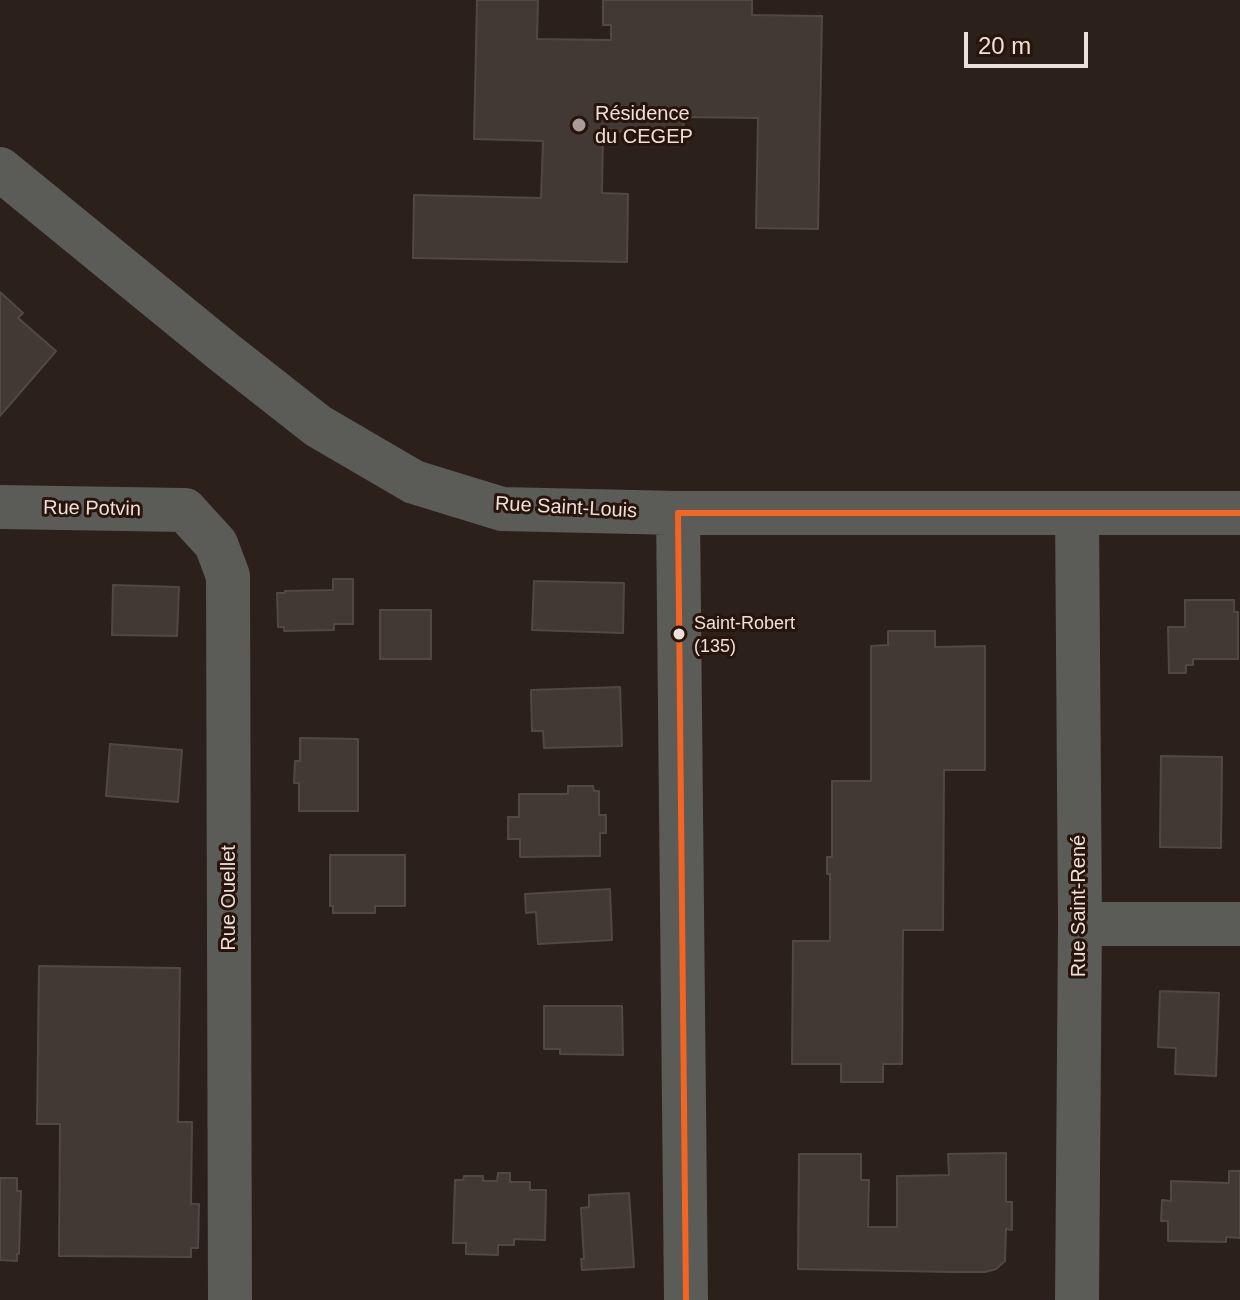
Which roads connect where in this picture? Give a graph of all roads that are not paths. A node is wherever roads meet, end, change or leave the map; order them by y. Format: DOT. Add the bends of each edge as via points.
graph roads {
  1 [pos="0,169"];
  2 [pos="0,507"];
  3 [pos="185,510"];
  4 [pos="678,513"];
  5 [pos="1077,513"];
  6 [pos="1240,513"];
  7 [pos="1080,924"];
  8 [pos="1240,924"];
  9 [pos="230,1300"];
  10 [pos="686,1300"];
  11 [pos="1077,1300"];
  1 -- 4 [label="street, Rue Saint-Louis" via="318,426 414,482 502,509"];
  2 -- 3 [label="street, Rue Potvin"];
  3 -- 9 [label="street, Rue Ouellet" via="216,544 228,576"];
  4 -- 5 [label="street, Rue Saint-Louis"];
  4 -- 10 [label="street"];
  5 -- 6 [label="street, Rue Saint-Louis"];
  5 -- 7 [label="street, Rue Saint-René"];
  7 -- 8 [label="street"];
  7 -- 11 [label="street, Rue Saint-René"];
}
